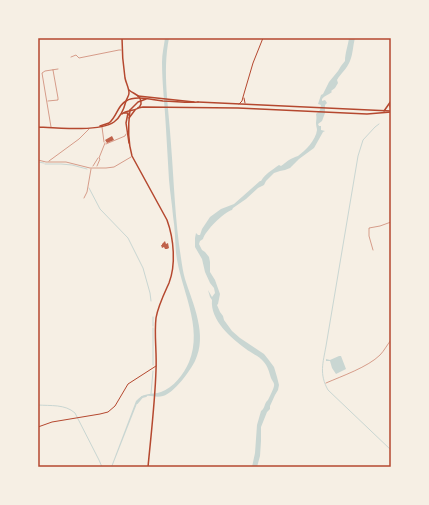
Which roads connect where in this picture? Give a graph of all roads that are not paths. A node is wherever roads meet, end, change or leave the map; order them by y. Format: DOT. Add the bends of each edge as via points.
graph roads {
  1 [pos="122,38"];
  2 [pos="263,38"];
  3 [pos="122,50"];
  4 [pos="71,57"];
  5 [pos="58,69"];
  6 [pos="53,70"];
  7 [pos="129,90"];
  8 [pos="136,95"];
  9 [pos="138,96"];
  10 [pos="128,97"];
  11 [pos="243,97"];
  12 [pos="148,99"];
  13 [pos="174,100"];
  14 [pos="47,101"];
  15 [pos="391,101"];
  16 [pos="126,102"];
  17 [pos="238,104"];
  18 [pos="246,104"];
  19 [pos="128,108"];
  20 [pos="138,108"];
  21 [pos="135,110"];
  22 [pos="384,110"];
  23 [pos="391,111"];
  24 [pos="377,112"];
  25 [pos="121,115"];
  26 [pos="129,115"];
  27 [pos="127,122"];
  28 [pos="100,126"];
  29 [pos="38,127"];
  30 [pos="52,128"];
  31 [pos="90,128"];
  32 [pos="127,133"];
  33 [pos="105,143"];
  34 [pos="130,149"];
  35 [pos="132,156"];
  36 [pos="99,158"];
  37 [pos="38,160"];
  38 [pos="49,162"];
  39 [pos="97,167"];
  40 [pos="92,168"];
  41 [pos="84,198"];
  42 [pos="391,222"];
  43 [pos="373,250"];
  44 [pos="391,340"];
  45 [pos="156,366"];
  46 [pos="326,383"];
  47 [pos="38,427"];
  48 [pos="148,467"];
  1 -- 3 [label="main road"];
  2 -- 11 [label="street"];
  3 -- 4 [label="street" via="79,58 76,55"];
  3 -- 7 [label="main road"];
  5 -- 6 [label="street"];
  6 -- 14 [label="street" via="42,73"];
  6 -- 14 [label="street" via="58,100"];
  7 -- 8 [label="main road"];
  7 -- 10 [label="main road"];
  8 -- 9 [label="main road"];
  8 -- 10 [label="main road"];
  9 -- 13 [label="main road"];
  9 -- 20 [label="main road" via="141,101"];
  10 -- 16 [label="main road"];
  11 -- 17 [label="street"];
  11 -- 18 [label="street"];
  12 -- 13 [label="main road"];
  12 -- 27 [label="main road" via="132,107 127,115"];
  12 -- 28 [label="main road" via="128,100 120,106 109,123"];
  13 -- 17 [label="main road"];
  14 -- 30 [label="street"];
  15 -- 22 [label="main road"];
  15 -- 23 [label="main road"];
  16 -- 19 [label="main road"];
  16 -- 25 [label="main road"];
  17 -- 18 [label="main road"];
  18 -- 24 [label="main road"];
  19 -- 21 [label="main road"];
  19 -- 25 [label="main road"];
  19 -- 26 [label="main road"];
  20 -- 21 [label="main road"];
  20 -- 24 [label="main road" via="246,108 358,114"];
  21 -- 27 [label="main road"];
  22 -- 23 [label="main road"];
  22 -- 24 [label="main road"];
  23 -- 24 [label="main road"];
  25 -- 26 [label="main road"];
  25 -- 28 [label="main road" via="114,122"];
  26 -- 27 [label="main road"];
  27 -- 32 [label="main road"];
  27 -- 34 [label="main road"];
  28 -- 31 [label="main road"];
  28 -- 33 [label="street"];
  29 -- 30 [label="main road"];
  30 -- 31 [label="main road"];
  31 -- 38 [label="street"];
  32 -- 33 [label="street"];
  32 -- 34 [label="main road"];
  33 -- 36 [label="street"];
  34 -- 35 [label="main road"];
  35 -- 39 [label="street" via="112,167"];
  35 -- 45 [label="main road" via="167,220 171,238 171,277 157,313"];
  36 -- 39 [label="street"];
  36 -- 40 [label="street"];
  37 -- 38 [label="street"];
  38 -- 40 [label="street" via="66,162"];
  39 -- 40 [label="street"];
  40 -- 41 [label="street"];
  42 -- 43 [label="street" via="369,228"];
  44 -- 46 [label="street" via="381,354 365,366"];
  45 -- 47 [label="street" via="128,384 115,406 108,412"];
  45 -- 48 [label="main road"];
}
